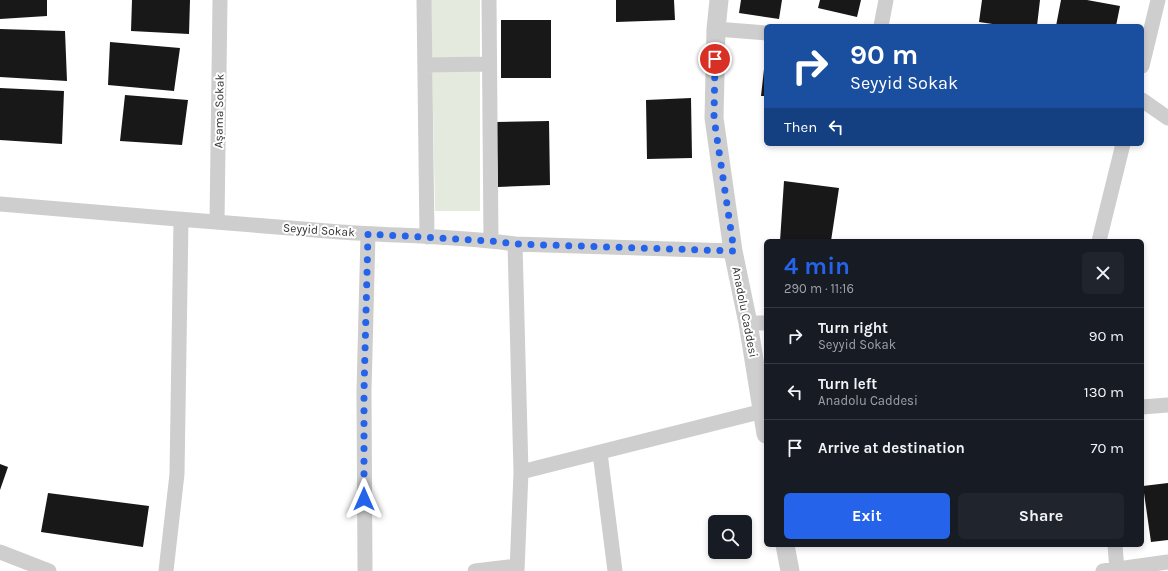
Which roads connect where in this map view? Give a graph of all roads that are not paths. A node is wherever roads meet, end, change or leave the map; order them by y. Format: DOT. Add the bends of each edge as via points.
graph roads {
  1 [pos="220,0"];
  2 [pos="424,0"];
  3 [pos="489,0"];
  4 [pos="719,0"];
  5 [pos="886,0"];
  6 [pos="1157,0"];
  7 [pos="881,24"];
  8 [pos="716,29"];
  9 [pos="764,33"];
  10 [pos="1144,57"];
  11 [pos="489,64"];
  12 [pos="425,65"];
  13 [pos="1144,101"];
  14 [pos="1168,118"];
  15 [pos="1123,146"];
  16 [pos="0,204"];
  17 [pos="181,220"];
  18 [pos="217,222"];
  19 [pos="368,234"];
  20 [pos="426,237"];
  21 [pos="1099,239"];
  22 [pos="491,241"];
  23 [pos="515,244"];
  24 [pos="734,251"];
  25 [pos="757,323"];
  26 [pos="1168,405"];
  27 [pos="1144,407"];
  28 [pos="764,412"];
  29 [pos="764,425"];
  30 [pos="600,453"];
  31 [pos="521,472"];
  32 [pos="785,547"];
  33 [pos="1115,547"];
  34 [pos="0,552"];
  35 [pos="1168,562"];
  36 [pos="517,569"];
  37 [pos="1112,570"];
  38 [pos="49,571"];
  39 [pos="166,571"];
  40 [pos="365,571"];
  41 [pos="476,571"];
  42 [pos="615,571"];
  43 [pos="790,571"];
  1 -- 18 [label="street, Aşama Sokak"];
  2 -- 12 [label="street"];
  3 -- 11 [label="street"];
  4 -- 8 [label="street, Anadolu Caddesi"];
  5 -- 7 [label="street"];
  6 -- 10 [label="street"];
  8 -- 9 [label="street"];
  8 -- 24 [label="street, Anadolu Caddesi" via="714,118"];
  11 -- 12 [label="street"];
  11 -- 22 [label="street"];
  12 -- 20 [label="street"];
  13 -- 14 [label="street"];
  15 -- 21 [label="street"];
  16 -- 17 [label="street, Seyyid Sokak"];
  17 -- 18 [label="street, Seyyid Sokak"];
  17 -- 39 [label="street" via="178,474"];
  18 -- 19 [label="street, Seyyid Sokak"];
  19 -- 20 [label="street, Seyyid Sokak"];
  19 -- 40 [label="street" via="364,391"];
  20 -- 22 [label="street, Seyyid Sokak"];
  22 -- 23 [label="street, Seyyid Sokak"];
  23 -- 24 [label="street, Seyyid Sokak"];
  23 -- 31 [label="street"];
  24 -- 25 [label="street, Anadolu Caddesi"];
  25 -- 28 [label="street, Anadolu Caddesi"];
  26 -- 27 [label="street"];
  29 -- 30 [label="street"];
  30 -- 31 [label="street"];
  30 -- 42 [label="street"];
  31 -- 36 [label="street"];
  32 -- 43 [label="street"];
  33 -- 37 [label="street"];
  34 -- 38 [label="street"];
  35 -- 37 [label="street"];
  36 -- 41 [label="street"];
}
